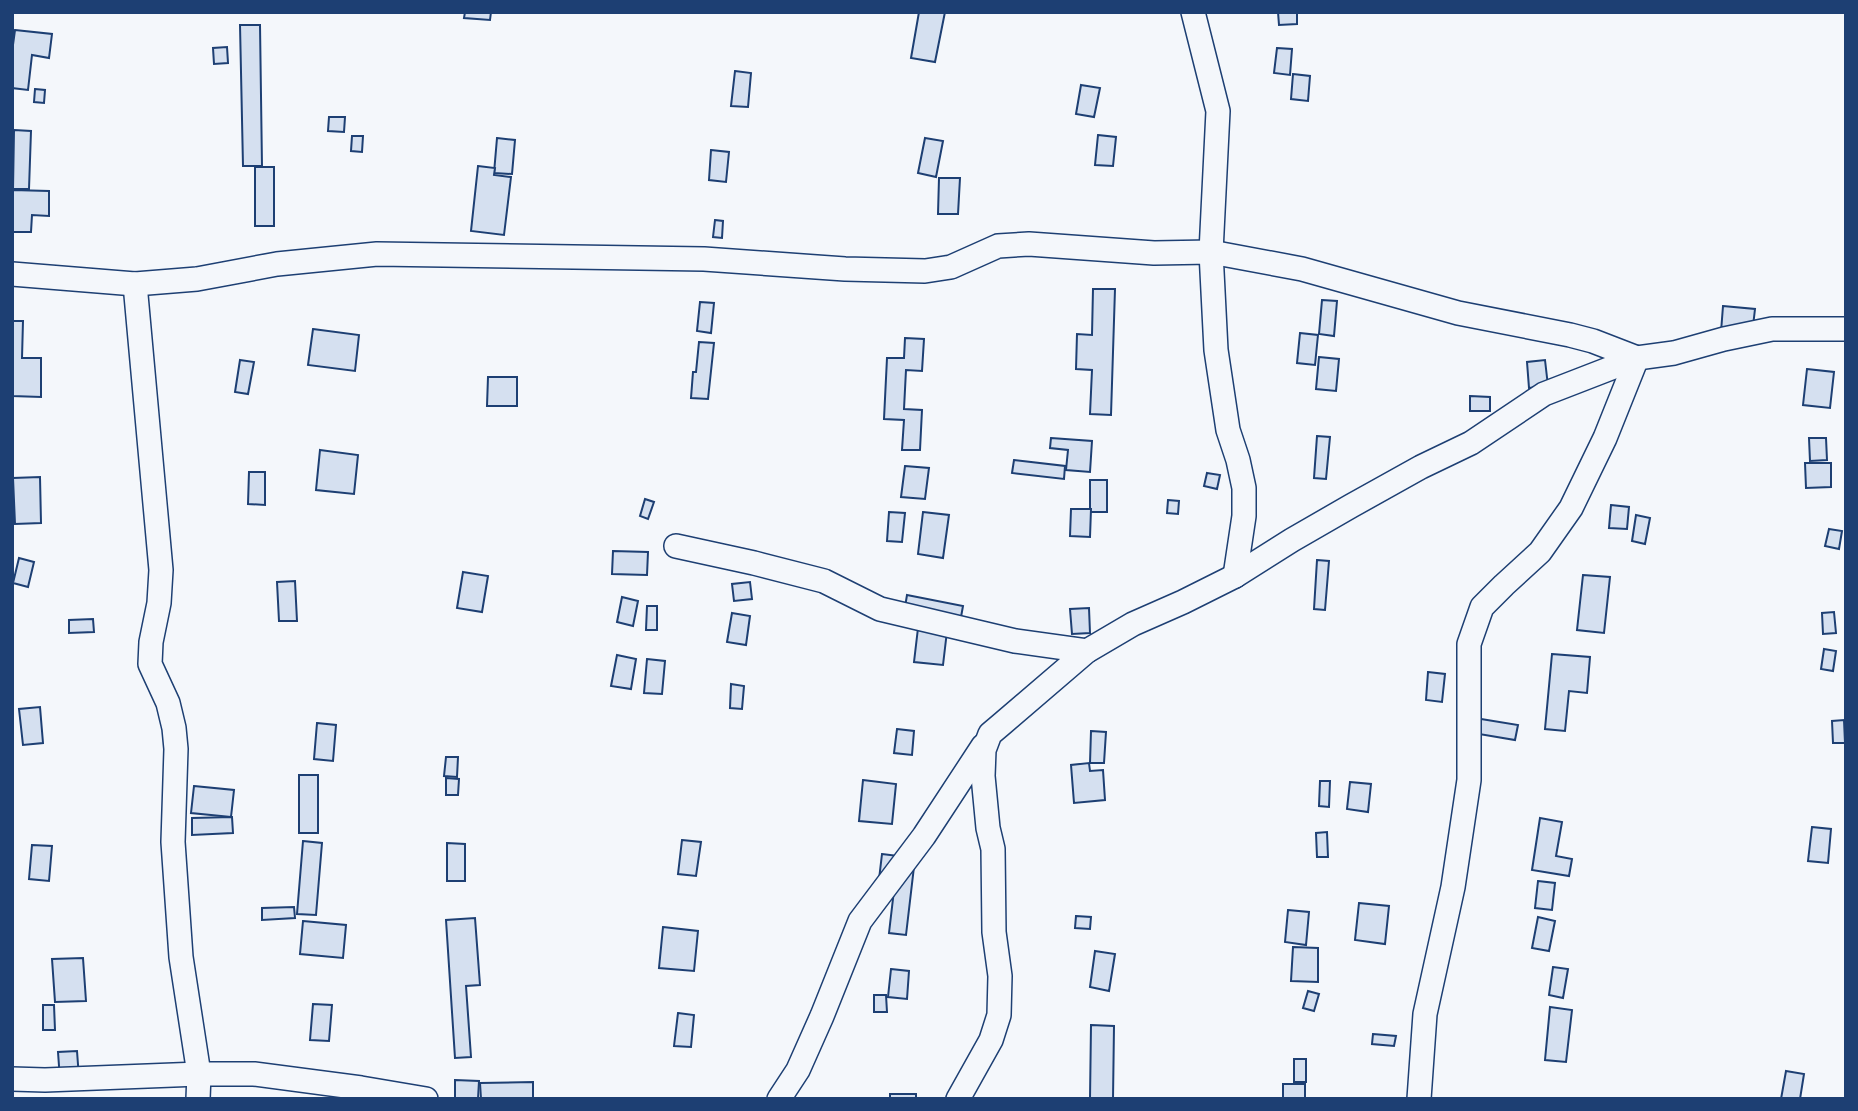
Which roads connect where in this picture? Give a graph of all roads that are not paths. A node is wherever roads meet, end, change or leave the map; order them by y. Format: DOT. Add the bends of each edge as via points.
graph roads {
  1 [pos="1193,12"];
  2 [pos="1211,252"];
  3 [pos="12,274"];
  4 [pos="135,284"];
  5 [pos="1846,329"];
  6 [pos="1637,358"];
  7 [pos="676,546"];
  8 [pos="1235,576"];
  9 [pos="1087,651"];
  10 [pos="990,734"];
  11 [pos="199,1074"];
  12 [pos="12,1079"];
  13 [pos="198,1099"];
  14 [pos="426,1099"];
  15 [pos="779,1099"];
  16 [pos="958,1099"];
  17 [pos="1419,1099"];
  1 -- 2 [label="street" via="1218,111"];
  2 -- 4 [label="street" via="1008,245 951,267 925,271 704,259 377,254"];
  2 -- 6 [label="street" via="1302,269 1458,313 1570,335"];
  2 -- 8 [label="street" via="1216,350 1228,430 1244,488"];
  3 -- 4 [label="street"];
  4 -- 11 [label="street" via="161,570 150,664 174,728 173,842 181,957"];
  5 -- 6 [label="street" via="1772,329"];
  6 -- 8 [label="street" via="1544,394 1471,443 1339,513"];
  6 -- 17 [label="street" via="1571,508 1540,552 1482,607 1469,644 1469,780 1453,887 1425,1014"];
  7 -- 9 [label="street" via="824,581 880,609 1015,641"];
  8 -- 9 [label="street"];
  9 -- 10 [label="street"];
  10 -- 15 [label="street" via="924,836 860,921 798,1070"];
  10 -- 16 [label="street" via="982,776 993,849 999,1015 991,1040"];
  11 -- 12 [label="street"];
  11 -- 13 [label="street"];
  11 -- 14 [label="street" via="254,1074"];
}
